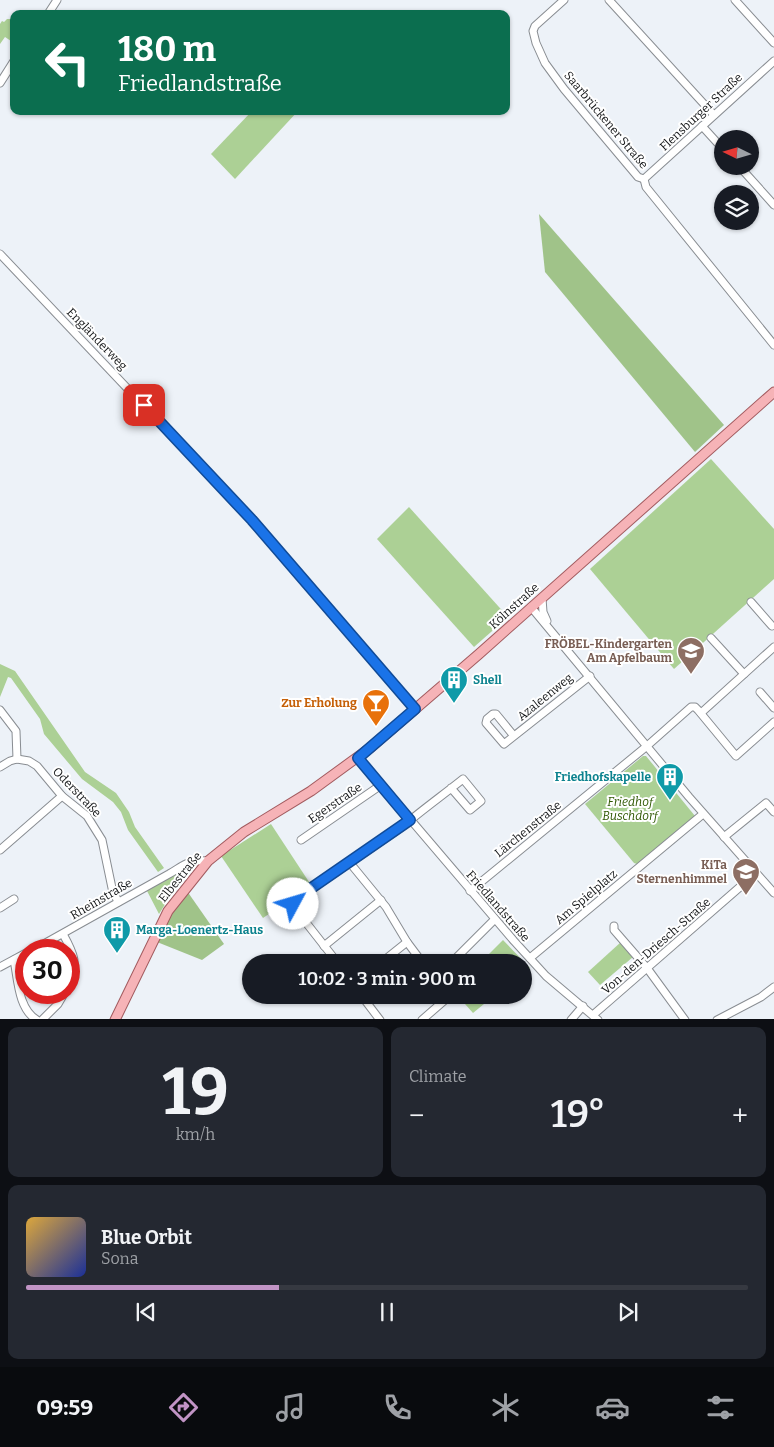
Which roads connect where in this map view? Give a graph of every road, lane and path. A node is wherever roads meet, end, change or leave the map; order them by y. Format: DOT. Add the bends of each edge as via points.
graph roads {
  1 [pos="564,0"];
  2 [pos="608,0"];
  3 [pos="735,0"];
  4 [pos="774,43"];
  5 [pos="774,61"];
  6 [pos="10,67"];
  7 [pos="0,83"];
  8 [pos="714,115"];
  9 [pos="702,126"];
  10 [pos="714,139"];
  11 [pos="747,175"];
  12 [pos="644,179"];
  13 [pos="774,206"];
  14 [pos="0,254"];
  15 [pos="774,344"];
  16 [pos="774,392"];
  17 [pos="774,398"];
  18 [pos="754,409"];
  19 [pos="542,598"];
  20 [pos="751,602"];
  21 [pos="532,607"];
  22 [pos="773,627"];
  23 [pos="553,632"];
  24 [pos="711,638"];
  25 [pos="774,647"];
  26 [pos="744,674"];
  27 [pos="590,676"];
  28 [pos="760,692"];
  29 [pos="774,708"];
  30 [pos="415,709"];
  31 [pos="0,710"];
  32 [pos="701,713"];
  33 [pos="774,722"];
  34 [pos="514,736"];
  35 [pos="647,746"];
  36 [pos="358,758"];
  37 [pos="17,759"];
  38 [pos="0,767"];
  39 [pos="381,785"];
  40 [pos="451,788"];
  41 [pos="62,796"];
  42 [pos="774,812"];
  43 [pos="703,814"];
  44 [pos="410,820"];
  45 [pos="259,823"];
  46 [pos="724,837"];
  47 [pos="301,840"];
  48 [pos="0,850"];
  49 [pos="208,861"];
  50 [pos="350,863"];
  51 [pos="181,867"];
  52 [pos="200,869"];
  53 [pos="756,873"];
  54 [pos="470,891"];
  55 [pos="774,893"];
  56 [pos="14,899"];
  57 [pos="381,900"];
  58 [pos="118,902"];
  59 [pos="0,908"];
  60 [pos="494,920"];
  61 [pos="614,926"];
  62 [pos="63,934"];
  63 [pos="54,939"];
  64 [pos="65,939"];
  65 [pos="407,942"];
  66 [pos="324,946"];
  67 [pos="330,954"];
  68 [pos="392,954"];
  69 [pos="416,954"];
  70 [pos="460,954"];
  71 [pos="526,954"];
  72 [pos="532,956"];
  73 [pos="14,960"];
  74 [pos="532,960"];
  75 [pos="0,967"];
  76 [pos="647,968"];
  77 [pos="774,986"];
  78 [pos="58,1004"];
  79 [pos="368,1004"];
  80 [pos="440,1004"];
  81 [pos="583,1006"];
  82 [pos="596,1017"];
  83 [pos="36,1019"];
  84 [pos="43,1019"];
  85 [pos="114,1019"];
  86 [pos="379,1019"];
  87 [pos="423,1019"];
  88 [pos="571,1019"];
  89 [pos="684,1019"];
  90 [pos="719,1019"];
  1 -- 12 [label="street, Saarbrückener Straße" via="535,26 536,43 545,63 564,89 638,177"];
  2 -- 8 [label="street"];
  3 -- 4 [label="street"];
  5 -- 8 [label="street, Flensburger Straße"];
  6 -- 7 [label="street"];
  8 -- 9 [label="street, Flensburger Straße"];
  9 -- 10 [label="street"];
  9 -- 12 [label="street, Flensburger Straße"];
  11 -- 13 [label="street"];
  12 -- 15 [label="street, Saarbrückener Straße" via="646,187"];
  14 -- 30 [label="street, Engländerweg" via="252,520"];
  16 -- 18 [label="main road, Kölnstraße"];
  17 -- 18 [label="street"];
  18 -- 19 [label="main road, Kölnstraße"];
  19 -- 21 [label="main road, Kölnstraße"];
  19 -- 23 [label="street" via="543,612"];
  20 -- 22 [label="street"];
  21 -- 23 [label="street"];
  21 -- 30 [label="main road, Kölnstraße"];
  23 -- 27 [label="street"];
  24 -- 26 [label="street"];
  25 -- 26 [label="street"];
  26 -- 32 [label="street"];
  27 -- 34 [label="street, Azaleenweg"];
  27 -- 35 [label="street"];
  28 -- 29 [label="street"];
  30 -- 36 [label="main road, Kölnstraße"];
  31 -- 37 [label="street" via="16,731"];
  32 -- 33 [label="street" via="736,756"];
  32 -- 35 [label="street, Lärchenstraße" via="692,707"];
  35 -- 43 [label="street"];
  35 -- 54 [label="street, Lärchenstraße"];
  36 -- 39 [label="street, Friedlandstraße"];
  36 -- 45 [label="main road, Kölnstraße"];
  37 -- 38 [label="street"];
  37 -- 41 [label="street, Oderstraße" via="37,766"];
  39 -- 44 [label="street, Friedlandstraße"];
  39 -- 47 [label="street, Egerstraße"];
  40 -- 40 [label="street" via="463,779 481,801 470,810"];
  40 -- 44 [label="street"];
  41 -- 48 [label="street"];
  41 -- 58 [label="street, Oderstraße" via="87,816 102,840"];
  42 -- 46 [label="street" via="766,803"];
  43 -- 46 [label="street"];
  43 -- 72 [label="street, Am Spielplatz"];
  44 -- 50 [label="street"];
  44 -- 54 [label="street, Friedlandstraße"];
  45 -- 49 [label="main road, Elbestraße"];
  46 -- 53 [label="street"];
  49 -- 51 [label="street, Rheinstraße" via="190,861"];
  49 -- 52 [label="main road, Elbestraße"];
  50 -- 57 [label="street"];
  50 -- 66 [label="street" via="293,902"];
  51 -- 52 [label="street" via="189,864"];
  51 -- 58 [label="street, Rheinstraße"];
  52 -- 85 [label="main road, Elbestraße" via="168,911"];
  53 -- 55 [label="street"];
  53 -- 76 [label="street, Von-den-Driesch-Straße"];
  54 -- 60 [label="street, Friedlandstraße"];
  56 -- 59 [label="street"];
  57 -- 65 [label="street"];
  57 -- 66 [label="street"];
  58 -- 62 [label="street, Rheinstraße"];
  60 -- 70 [label="street"];
  60 -- 71 [label="street, Friedlandstraße"];
  61 -- 76 [label="street"];
  62 -- 63 [label="street, Rheinstraße"];
  62 -- 64 [label="street"];
  65 -- 68 [label="street"];
  65 -- 69 [label="street"];
  66 -- 67 [label="street"];
  73 -- 75 [label="street"];
  73 -- 83 [label="street" via="23,1002 27,1012"];
  74 -- 81 [label="street, Friedlandstraße"];
  76 -- 82 [label="street, Von-den-Driesch-Straße"];
  76 -- 89 [label="street"];
  77 -- 90 [label="street"];
  78 -- 84 [label="street"];
  79 -- 86 [label="street"];
  80 -- 87 [label="street"];
  81 -- 82 [label="street, Friedlandstraße"];
  81 -- 88 [label="street"];
}
